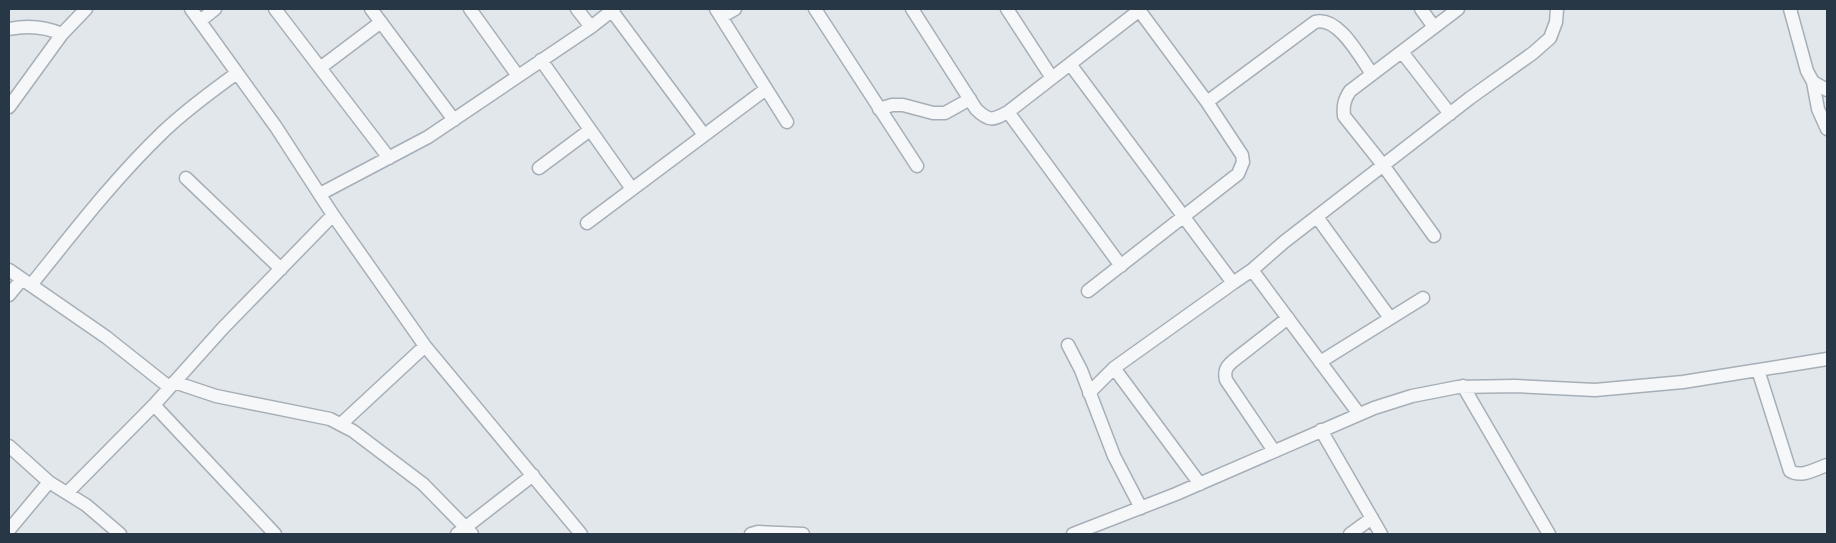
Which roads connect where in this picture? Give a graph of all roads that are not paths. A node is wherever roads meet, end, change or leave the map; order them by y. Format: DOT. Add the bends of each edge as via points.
graph roads {
  1 [pos="86,9"];
  2 [pos="191,9"];
  3 [pos="215,9"];
  4 [pos="275,9"];
  5 [pos="371,9"];
  6 [pos="470,9"];
  7 [pos="577,9"];
  8 [pos="735,9"];
  9 [pos="815,9"];
  10 [pos="912,9"];
  11 [pos="1007,9"];
  12 [pos="1422,9"];
  13 [pos="1458,9"];
  14 [pos="1557,9"];
  15 [pos="1790,9"];
  16 [pos="613,10"];
  17 [pos="1140,10"];
  18 [pos="718,13"];
  19 [pos="200,21"];
  20 [pos="382,22"];
  21 [pos="591,27"];
  22 [pos="1434,27"];
  23 [pos="9,29"];
  24 [pos="62,34"];
  25 [pos="1402,52"];
  26 [pos="541,60"];
  27 [pos="1070,64"];
  28 [pos="320,68"];
  29 [pos="237,73"];
  30 [pos="1372,74"];
  31 [pos="518,76"];
  32 [pos="1052,78"];
  33 [pos="1813,82"];
  34 [pos="766,89"];
  35 [pos="1827,90"];
  36 [pos="970,99"];
  37 [pos="1207,102"];
  38 [pos="9,107"];
  39 [pos="879,109"];
  40 [pos="1008,112"];
  41 [pos="1450,114"];
  42 [pos="454,120"];
  43 [pos="788,122"];
  44 [pos="1827,129"];
  45 [pos="590,130"];
  46 [pos="704,136"];
  47 [pos="389,158"];
  48 [pos="1383,165"];
  49 [pos="917,166"];
  50 [pos="539,168"];
  51 [pos="186,178"];
  52 [pos="632,189"];
  53 [pos="320,194"];
  54 [pos="334,215"];
  55 [pos="1318,216"];
  56 [pos="1184,217"];
  57 [pos="587,223"];
  58 [pos="1434,236"];
  59 [pos="1121,266"];
  60 [pos="281,269"];
  61 [pos="9,270"];
  62 [pos="1252,270"];
  63 [pos="26,282"];
  64 [pos="1233,283"];
  65 [pos="1088,291"];
  66 [pos="9,295"];
  67 [pos="1423,298"];
  68 [pos="1288,318"];
  69 [pos="1390,318"];
  70 [pos="1068,345"];
  71 [pos="425,346"];
  72 [pos="1827,359"];
  73 [pos="1320,362"];
  74 [pos="1114,368"];
  75 [pos="1758,370"];
  76 [pos="172,385"];
  77 [pos="1463,386"];
  78 [pos="1089,393"];
  79 [pos="154,405"];
  80 [pos="1359,414"];
  81 [pos="341,424"];
  82 [pos="1321,430"];
  83 [pos="9,446"];
  84 [pos="1274,451"];
  85 [pos="1827,465"];
  86 [pos="533,476"];
  87 [pos="49,482"];
  88 [pos="1200,484"];
  89 [pos="67,493"];
  90 [pos="1141,508"];
  91 [pos="1372,518"];
  92 [pos="9,530"];
  93 [pos="465,532"];
  94 [pos="120,534"];
  95 [pos="275,534"];
  96 [pos="581,534"];
  97 [pos="751,534"];
  98 [pos="803,534"];
  99 [pos="1073,534"];
  100 [pos="1350,534"];
  101 [pos="1381,534"];
  102 [pos="1549,534"];
  1 -- 24 [label="street"];
  2 -- 19 [label="street"];
  3 -- 19 [label="street"];
  4 -- 28 [label="street"];
  5 -- 20 [label="street"];
  6 -- 31 [label="street"];
  7 -- 21 [label="street"];
  8 -- 18 [label="street"];
  9 -- 39 [label="street"];
  10 -- 36 [label="street"];
  11 -- 32 [label="street"];
  12 -- 22 [label="street"];
  13 -- 22 [label="street"];
  14 -- 41 [label="street" via="1550,38"];
  15 -- 33 [label="street"];
  16 -- 21 [label="street"];
  16 -- 46 [label="street"];
  17 -- 27 [label="street"];
  17 -- 37 [label="street"];
  18 -- 34 [label="street"];
  19 -- 29 [label="street"];
  20 -- 28 [label="street"];
  20 -- 42 [label="street"];
  21 -- 26 [label="street"];
  22 -- 25 [label="street"];
  23 -- 24 [label="street" via="26,25 49,28"];
  24 -- 38 [label="street"];
  25 -- 30 [label="street"];
  25 -- 41 [label="street"];
  26 -- 31 [label="street"];
  26 -- 45 [label="street"];
  27 -- 32 [label="street"];
  27 -- 56 [label="street"];
  28 -- 47 [label="street"];
  29 -- 53 [label="street"];
  29 -- 63 [label="street" via="163,132"];
  30 -- 37 [label="street" via="1340,30 1321,20"];
  30 -- 48 [label="street" via="1345,98 1344,116"];
  31 -- 42 [label="street"];
  32 -- 40 [label="street"];
  33 -- 35 [label="street"];
  33 -- 44 [label="street" via="1818,109"];
  34 -- 43 [label="street"];
  34 -- 46 [label="street"];
  36 -- 39 [label="street" via="945,113 903,105"];
  36 -- 40 [label="street" via="986,118 992,120"];
  37 -- 56 [label="street" via="1242,155 1243,162 1238,174"];
  39 -- 49 [label="street"];
  40 -- 59 [label="street"];
  41 -- 48 [label="street"];
  42 -- 47 [label="street"];
  45 -- 50 [label="street"];
  45 -- 52 [label="street"];
  46 -- 52 [label="street"];
  47 -- 53 [label="street"];
  48 -- 55 [label="street"];
  48 -- 58 [label="street"];
  51 -- 60 [label="street"];
  52 -- 57 [label="street"];
  53 -- 54 [label="street"];
  54 -- 60 [label="street"];
  54 -- 71 [label="street"];
  55 -- 62 [label="street"];
  55 -- 69 [label="street"];
  56 -- 59 [label="street"];
  56 -- 64 [label="street"];
  59 -- 65 [label="street"];
  60 -- 76 [label="street"];
  61 -- 63 [label="street"];
  62 -- 64 [label="street"];
  62 -- 68 [label="street"];
  63 -- 66 [label="street"];
  63 -- 76 [label="street"];
  64 -- 74 [label="street"];
  67 -- 69 [label="street"];
  68 -- 73 [label="street"];
  68 -- 84 [label="street" via="1226,366 1225,374"];
  69 -- 73 [label="street"];
  70 -- 78 [label="street"];
  71 -- 81 [label="street"];
  71 -- 86 [label="street"];
  72 -- 75 [label="street"];
  73 -- 80 [label="street"];
  74 -- 78 [label="street"];
  74 -- 88 [label="street"];
  75 -- 77 [label="street" via="1683,382 1594,390"];
  75 -- 85 [label="street" via="1790,471 1802,474"];
  76 -- 79 [label="street"];
  76 -- 81 [label="street"];
  77 -- 80 [label="street" via="1412,396"];
  77 -- 102 [label="street"];
  78 -- 90 [label="street" via="1114,456"];
  79 -- 89 [label="street"];
  79 -- 95 [label="street"];
  80 -- 82 [label="street"];
  81 -- 93 [label="street" via="423,484"];
  82 -- 84 [label="street"];
  82 -- 91 [label="street"];
  83 -- 87 [label="street"];
  84 -- 88 [label="street"];
  86 -- 93 [label="street"];
  86 -- 96 [label="street"];
  87 -- 89 [label="street"];
  87 -- 92 [label="street"];
  88 -- 90 [label="street"];
  89 -- 94 [label="street"];
  90 -- 99 [label="street"];
  91 -- 100 [label="street"];
  91 -- 101 [label="street"];
  97 -- 98 [label="street"];
}
